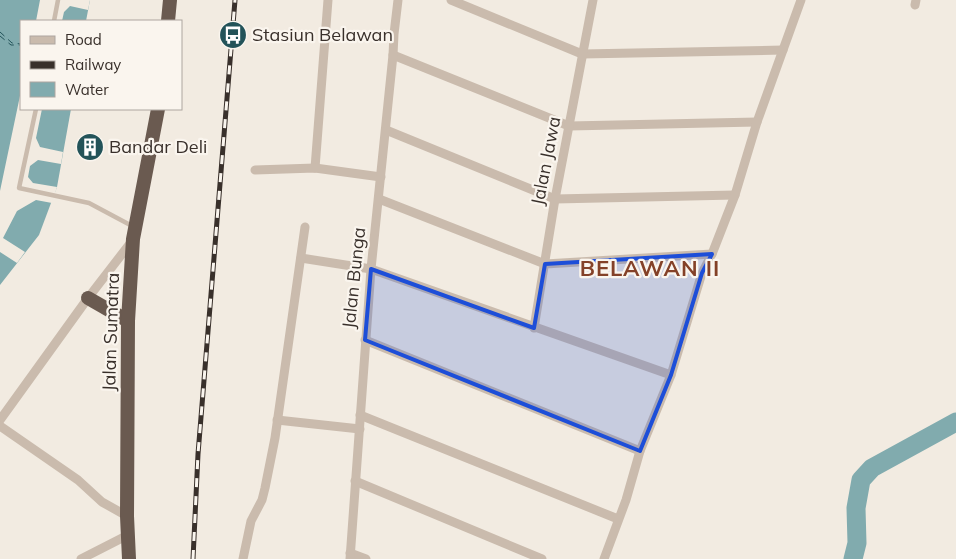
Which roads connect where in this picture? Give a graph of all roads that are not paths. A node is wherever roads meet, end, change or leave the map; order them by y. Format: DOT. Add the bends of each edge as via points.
graph roads {
  1 [pos="58,0"];
  2 [pos="170,0"];
  3 [pos="328,0"];
  4 [pos="398,0"];
  5 [pos="451,0"];
  6 [pos="593,0"];
  7 [pos="801,0"];
  8 [pos="54,20"];
  9 [pos="168,20"];
  10 [pos="783,50"];
  11 [pos="582,54"];
  12 [pos="393,55"];
  13 [pos="36,110"];
  14 [pos="158,110"];
  15 [pos="757,122"];
  16 [pos="569,126"];
  17 [pos="386,130"];
  18 [pos="315,168"];
  19 [pos="255,170"];
  20 [pos="381,177"];
  21 [pos="735,194"];
  22 [pos="379,198"];
  23 [pos="555,199"];
  24 [pos="305,227"];
  25 [pos="134,233"];
  26 [pos="712,254"];
  27 [pos="301,258"];
  28 [pos="545,264"];
  29 [pos="371,269"];
  30 [pos="88,298"];
  31 [pos="128,321"];
  32 [pos="534,328"];
  33 [pos="365,340"];
  34 [pos="670,375"];
  35 [pos="360,415"];
  36 [pos="0,420"];
  37 [pos="277,420"];
  38 [pos="0,426"];
  39 [pos="360,429"];
  40 [pos="640,452"];
  41 [pos="355,481"];
  42 [pos="127,516"];
  43 [pos="618,518"];
  44 [pos="128,535"];
  45 [pos="350,556"];
  46 [pos="81,559"];
  47 [pos="129,559"];
  48 [pos="243,559"];
  49 [pos="366,559"];
  50 [pos="542,559"];
  51 [pos="604,559"];
  1 -- 8 [label="lane"];
  2 -- 9 [label="highway"];
  3 -- 18 [label="street"];
  4 -- 12 [label="street, Jalan Bunga"];
  5 -- 11 [label="street"];
  6 -- 11 [label="street, Jalan Jawa"];
  7 -- 10 [label="street"];
  10 -- 11 [label="street"];
  10 -- 15 [label="street"];
  11 -- 16 [label="street, Jalan Jawa"];
  12 -- 16 [label="street"];
  12 -- 17 [label="street, Jalan Bunga"];
  13 -- 25 [label="lane" via="19,188 89,203"];
  14 -- 25 [label="highway, Jalan Sumatra"];
  15 -- 16 [label="street"];
  15 -- 21 [label="street"];
  16 -- 23 [label="street, Jalan Jawa"];
  17 -- 20 [label="street, Jalan Bunga"];
  17 -- 23 [label="street"];
  18 -- 19 [label="street"];
  18 -- 20 [label="street"];
  20 -- 22 [label="street, Jalan Bunga"];
  21 -- 23 [label="street"];
  21 -- 26 [label="street"];
  22 -- 28 [label="street"];
  22 -- 29 [label="street, Jalan Bunga"];
  23 -- 28 [label="street, Jalan Jawa"];
  24 -- 27 [label="street"];
  25 -- 30 [label="street"];
  25 -- 31 [label="highway, Jalan Sumatra"];
  26 -- 28 [label="street"];
  26 -- 34 [label="street" via="702,273"];
  27 -- 29 [label="street"];
  27 -- 37 [label="street"];
  28 -- 32 [label="street, Jalan Jawa"];
  29 -- 32 [label="street"];
  29 -- 33 [label="street, Jalan Bunga"];
  30 -- 31 [label="highway"];
  30 -- 36 [label="street"];
  31 -- 42 [label="highway, Jalan Sumatra"];
  32 -- 34 [label="street"];
  33 -- 35 [label="street, Jalan Bunga"];
  33 -- 40 [label="street"];
  34 -- 40 [label="street"];
  35 -- 39 [label="street, Jalan Bunga"];
  35 -- 43 [label="street"];
  37 -- 39 [label="street"];
  37 -- 48 [label="street" via="265,488 251,521"];
  38 -- 42 [label="street" via="78,480 102,502"];
  39 -- 41 [label="street, Jalan Bunga"];
  40 -- 43 [label="street"];
  41 -- 45 [label="street, Jalan Bunga"];
  41 -- 50 [label="street"];
  42 -- 44 [label="highway, Jalan Sumatra"];
  43 -- 51 [label="street"];
  44 -- 46 [label="street"];
  44 -- 47 [label="highway, Jalan Sumatra"];
  45 -- 49 [label="street"];
}
